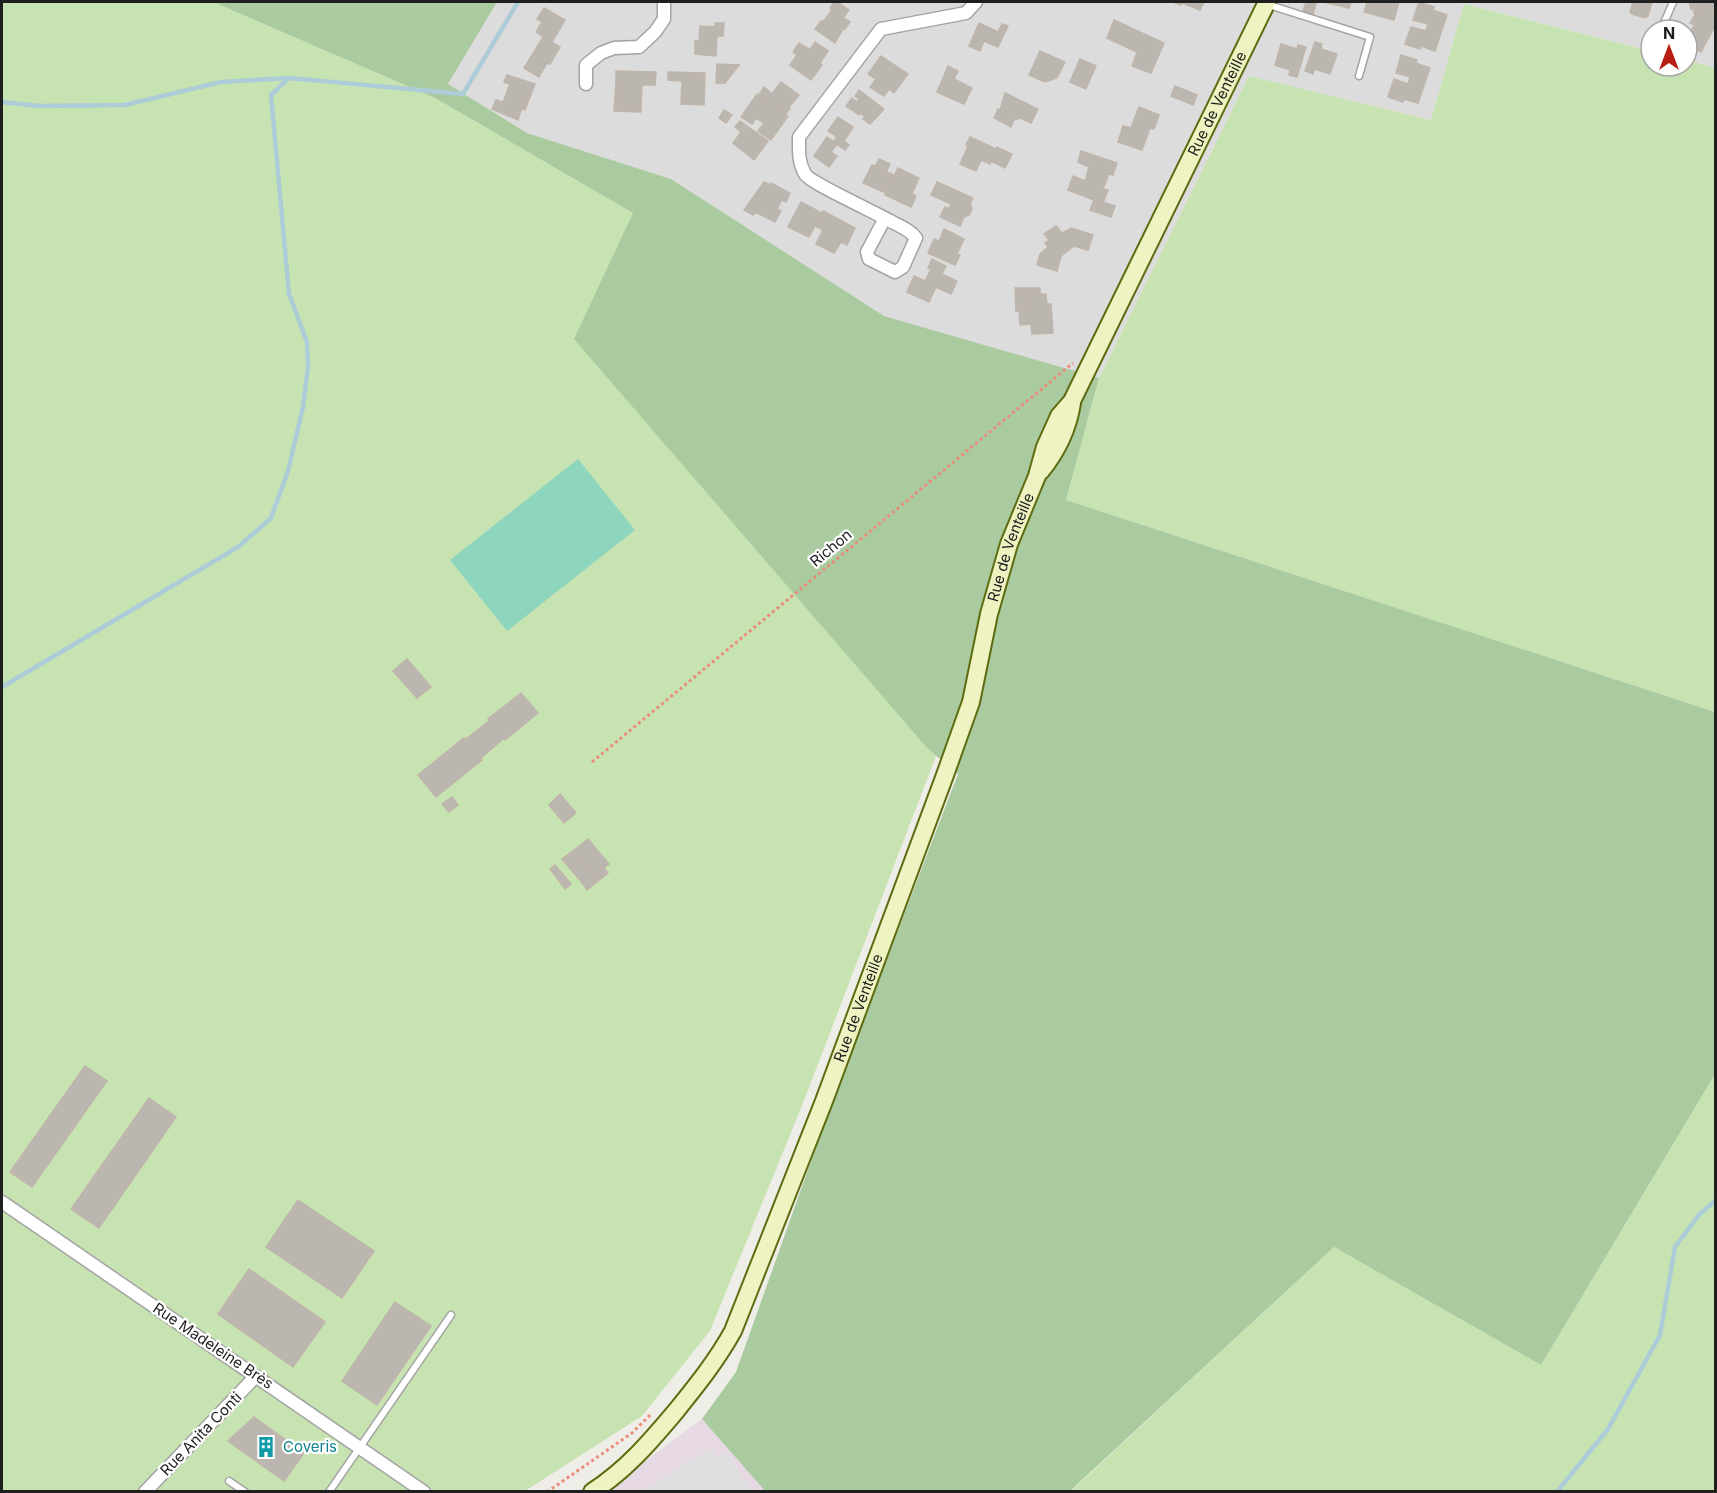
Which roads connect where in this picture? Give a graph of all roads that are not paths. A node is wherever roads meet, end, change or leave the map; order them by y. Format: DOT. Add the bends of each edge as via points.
graph roads {
  1 [pos="664,2"];
  2 [pos="976,2"];
  3 [pos="1673,2"];
  4 [pos="1266,3"];
  5 [pos="1666,18"];
  6 [pos="1359,76"];
  7 [pos="586,84"];
  8 [pos="885,218"];
  9 [pos="2,1202"];
  10 [pos="451,1315"];
  11 [pos="256,1376"];
  12 [pos="359,1446"];
  13 [pos="229,1481"];
  14 [pos="145,1491"];
  15 [pos="245,1491"];
  16 [pos="329,1491"];
  17 [pos="424,1491"];
  18 [pos="592,1491"];
  1 -- 7 [label="street" via="664,19 655,32 639,47 601,53 586,65"];
  2 -- 8 [label="street" via="966,13 881,29 799,138 799,157 806,176"];
  3 -- 5 [label="lane"];
  4 -- 6 [label="lane" via="1370,37"];
  4 -- 18 [label="street, Rue de Venteille" via="1072,401 1063,437 1037,476 1009,544 989,614 971,702 824,1101 733,1330 718,1358 645,1449 615,1477"];
  8 -- 8 [label="street" via="867,252 869,259 895,272 903,267 916,238"];
  9 -- 11 [label="street, Rue Madeleine Brès"];
  10 -- 12 [label="lane"];
  11 -- 12 [label="street, Rue Madeleine Brès"];
  11 -- 14 [label="street, Rue Anita Conti"];
  12 -- 16 [label="lane"];
  12 -- 17 [label="street, Rue Madeleine Brès"];
  13 -- 15 [label="lane"];
}
